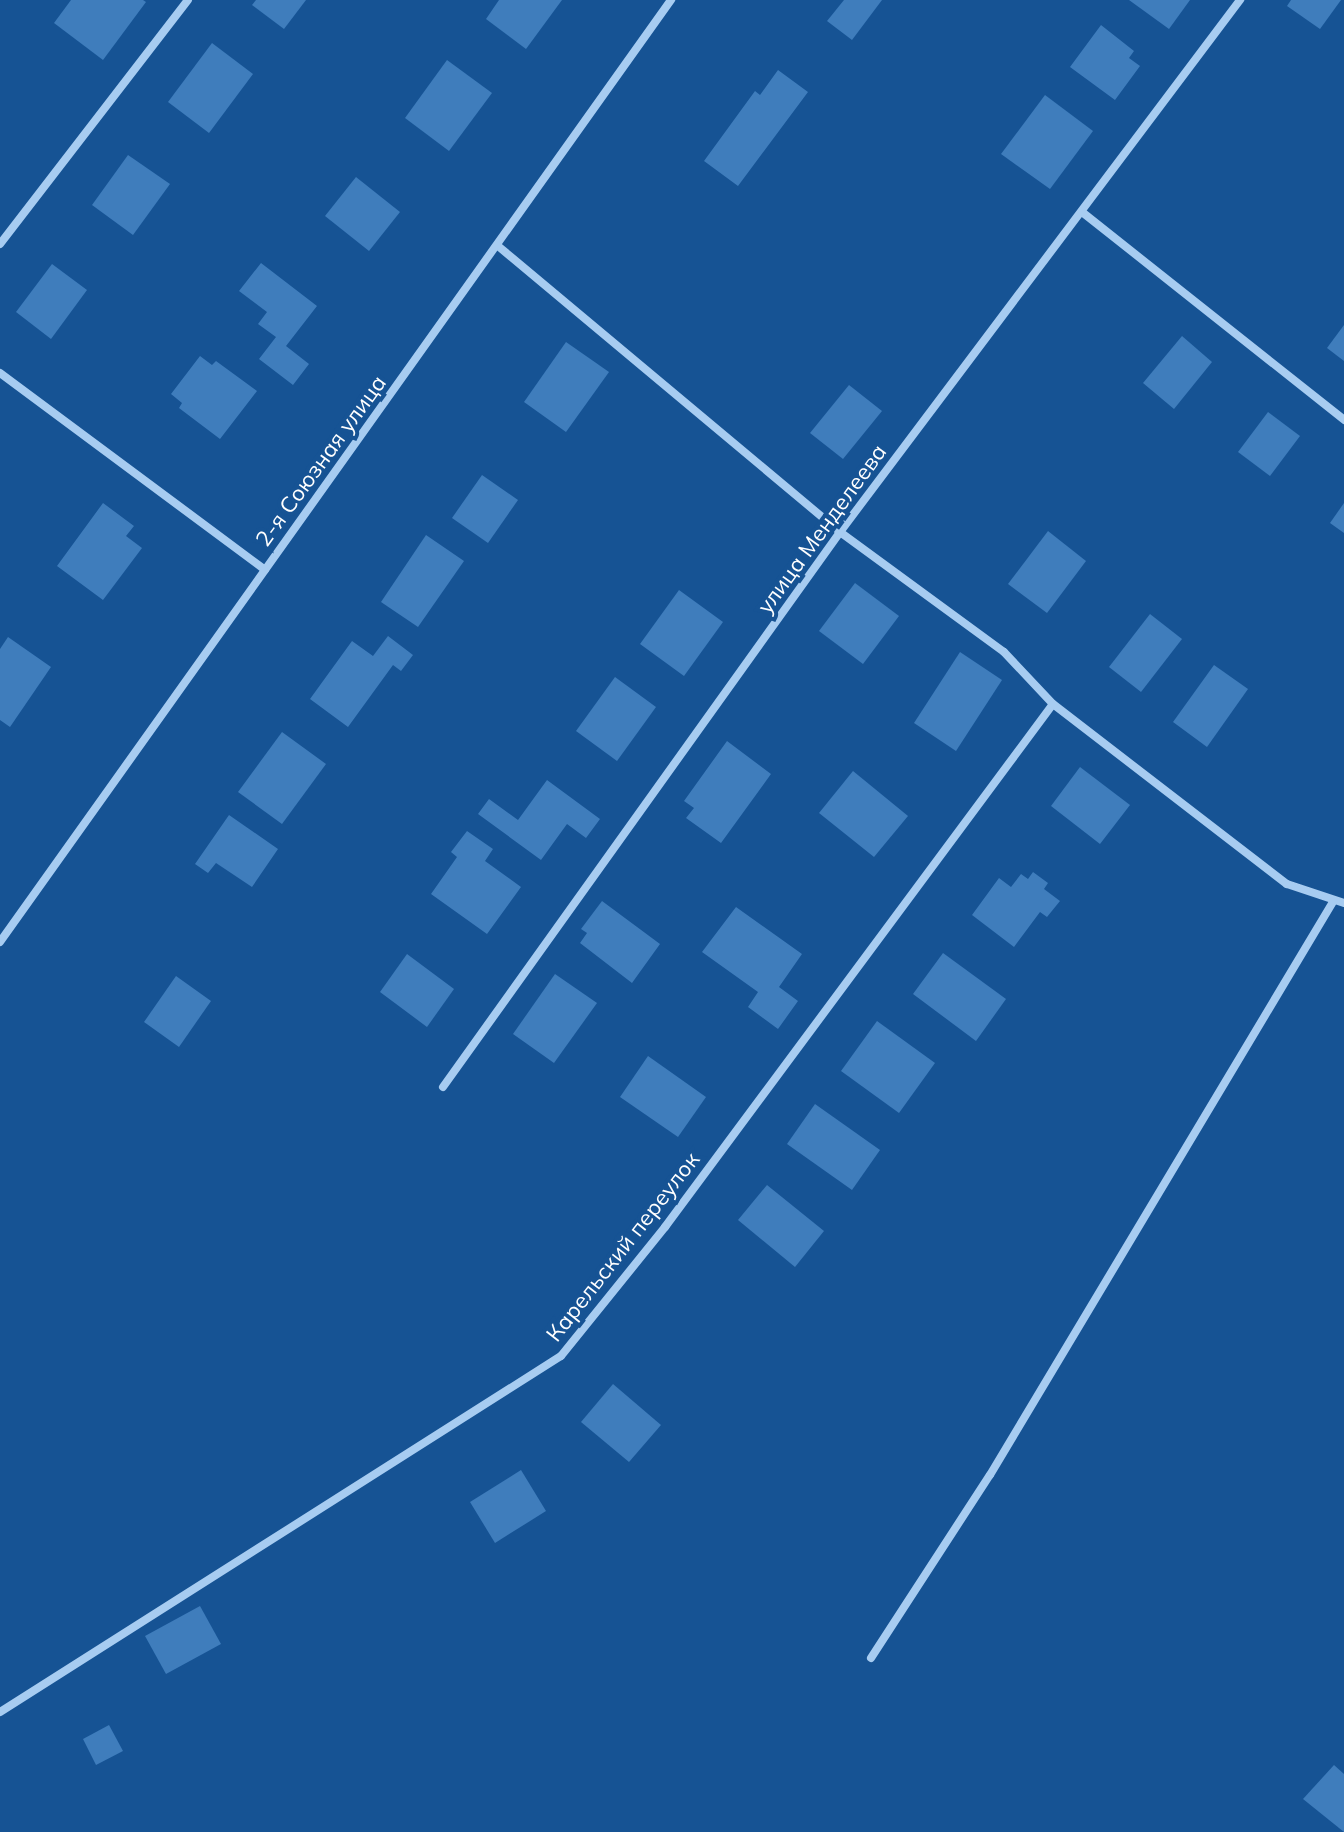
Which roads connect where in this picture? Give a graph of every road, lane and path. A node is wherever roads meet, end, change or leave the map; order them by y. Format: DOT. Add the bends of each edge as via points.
graph roads {
  1 [pos="188,0"];
  2 [pos="671,0"];
  3 [pos="1240,0"];
  4 [pos="1082,212"];
  5 [pos="0,244"];
  6 [pos="498,246"];
  7 [pos="0,373"];
  8 [pos="1344,420"];
  9 [pos="840,532"];
  10 [pos="265,570"];
  11 [pos="1053,704"];
  12 [pos="1333,902"];
  13 [pos="1344,903"];
  14 [pos="0,942"];
  15 [pos="443,1087"];
  16 [pos="871,1658"];
  17 [pos="0,1712"];
  1 -- 5 [label="street"];
  2 -- 6 [label="street, 2-я Союзная улица"];
  3 -- 4 [label="street, улица Менделеева"];
  4 -- 8 [label="street"];
  4 -- 9 [label="street, улица Менделеева"];
  6 -- 9 [label="street"];
  6 -- 10 [label="street, 2-я Союзная улица"];
  7 -- 10 [label="street"];
  9 -- 11 [label="street" via="1004,652"];
  9 -- 15 [label="street, улица Менделеева"];
  10 -- 14 [label="street, 2-я Союзная улица"];
  11 -- 12 [label="street" via="1287,884"];
  11 -- 17 [label="street, Карельский переулок" via="665,1227 561,1356"];
  12 -- 13 [label="street"];
  12 -- 16 [label="street" via="990,1475"];
}
